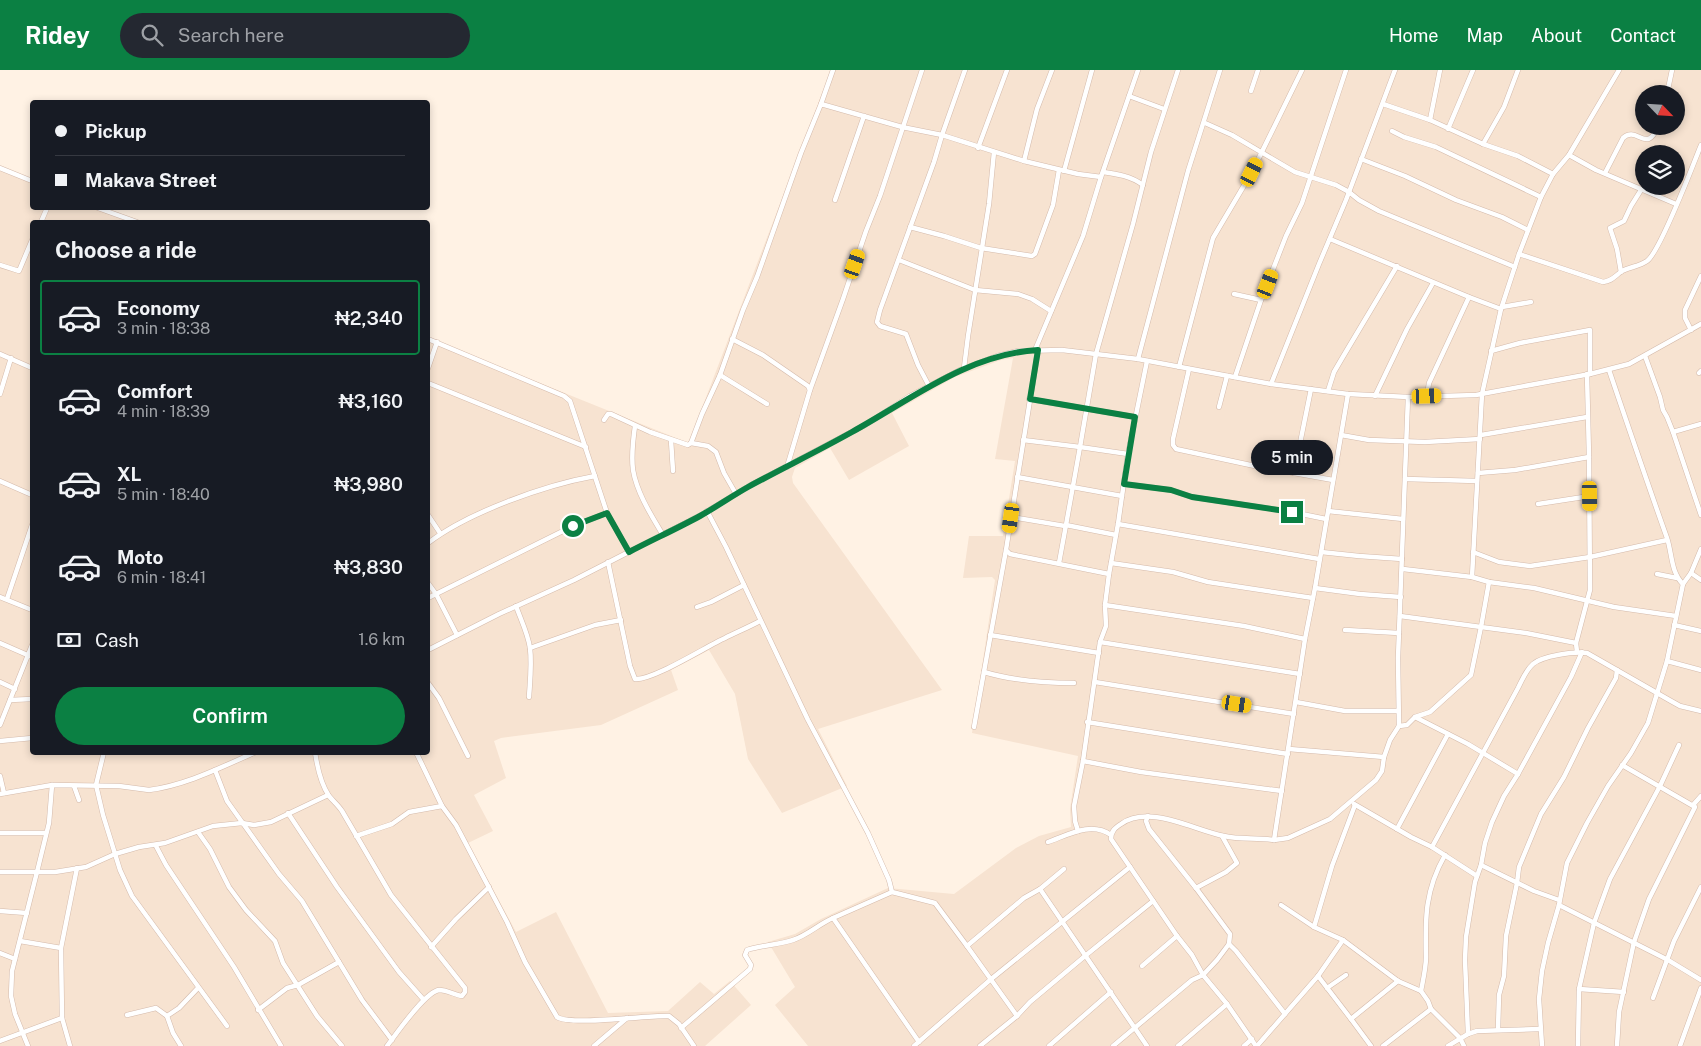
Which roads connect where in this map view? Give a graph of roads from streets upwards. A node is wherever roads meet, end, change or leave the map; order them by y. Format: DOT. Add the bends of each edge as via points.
graph roads {
  1 [pos="833,70"];
  2 [pos="922,70"];
  3 [pos="965,70"];
  4 [pos="1008,70"];
  5 [pos="1052,70"];
  6 [pos="1092,70"];
  7 [pos="1138,70"];
  8 [pos="1178,70"];
  9 [pos="1220,70"];
  10 [pos="1258,70"];
  11 [pos="1302,70"];
  12 [pos="1346,70"];
  13 [pos="1395,70"];
  14 [pos="1440,70"];
  15 [pos="1473,70"];
  16 [pos="1518,70"];
  17 [pos="1619,70"];
  18 [pos="1672,70"];
  19 [pos="1669,85"];
  20 [pos="1252,91"];
  21 [pos="1129,96"];
  22 [pos="821,104"];
  23 [pos="1383,104"];
  24 [pos="1164,109"];
  25 [pos="864,116"];
  26 [pos="1430,120"];
  27 [pos="1205,123"];
  28 [pos="902,127"];
  29 [pos="1448,128"];
  30 [pos="1392,131"];
  31 [pos="1655,135"];
  32 [pos="942,136"];
  33 [pos="1482,144"];
  34 [pos="1701,145"];
  35 [pos="978,148"];
  36 [pos="994,152"];
  37 [pos="1261,153"];
  38 [pos="1569,154"];
  39 [pos="1361,159"];
  40 [pos="1024,161"];
  41 [pos="0,168"];
  42 [pos="1061,170"];
  43 [pos="1605,173"];
  44 [pos="1102,174"];
  45 [pos="1553,174"];
  46 [pos="1310,176"];
  47 [pos="30,180"];
  48 [pos="1143,185"];
  49 [pos="1635,187"];
  50 [pos="1349,192"];
  51 [pos="1638,195"];
  52 [pos="1654,195"];
  53 [pos="1541,197"];
  54 [pos="835,200"];
  55 [pos="1676,204"];
  56 [pos="102,210"];
  57 [pos="124,220"];
  58 [pos="910,227"];
  59 [pos="1528,230"];
  60 [pos="1330,239"];
  61 [pos="30,245"];
  62 [pos="981,248"];
  63 [pos="1519,254"];
  64 [pos="899,260"];
  65 [pos="0,265"];
  66 [pos="1397,266"];
  67 [pos="1515,267"];
  68 [pos="1621,272"];
  69 [pos="1701,276"];
  70 [pos="1433,283"];
  71 [pos="975,290"];
  72 [pos="1234,294"];
  73 [pos="1468,297"];
  74 [pos="1262,300"];
  75 [pos="1530,302"];
  76 [pos="1502,308"];
  77 [pos="1051,311"];
  78 [pos="1701,324"];
  79 [pos="1691,330"];
  80 [pos="732,339"];
  81 [pos="430,340"];
  82 [pos="437,342"];
  83 [pos="1036,350"];
  84 [pos="1491,351"];
  85 [pos="0,354"];
  86 [pos="1096,354"];
  87 [pos="1645,356"];
  88 [pos="11,358"];
  89 [pos="1138,359"];
  90 [pos="1147,360"];
  91 [pos="430,362"];
  92 [pos="30,367"];
  93 [pos="1179,367"];
  94 [pos="964,368"];
  95 [pos="1189,369"];
  96 [pos="1609,370"];
  97 [pos="1588,374"];
  98 [pos="720,376"];
  99 [pos="1227,376"];
  100 [pos="1234,377"];
  101 [pos="430,384"];
  102 [pos="1272,384"];
  103 [pos="929,386"];
  104 [pos="1311,389"];
  105 [pos="810,390"];
  106 [pos="1328,391"];
  107 [pos="0,394"];
  108 [pos="1348,394"];
  109 [pos="1482,394"];
  110 [pos="1375,396"];
  111 [pos="1408,396"];
  112 [pos="1427,396"];
  113 [pos="1030,399"];
  114 [pos="767,404"];
  115 [pos="1219,407"];
  116 [pos="1087,408"];
  117 [pos="1135,417"];
  118 [pos="1587,417"];
  119 [pos="604,420"];
  120 [pos="1701,424"];
  121 [pos="635,426"];
  122 [pos="1673,432"];
  123 [pos="1341,435"];
  124 [pos="1481,437"];
  125 [pos="671,440"];
  126 [pos="1023,440"];
  127 [pos="1406,441"];
  128 [pos="691,443"];
  129 [pos="586,447"];
  130 [pos="1080,447"];
  131 [pos="1128,454"];
  132 [pos="1589,457"];
  133 [pos="787,466"];
  134 [pos="673,471"];
  135 [pos="1294,473"];
  136 [pos="1478,473"];
  137 [pos="596,476"];
  138 [pos="1017,477"];
  139 [pos="1404,479"];
  140 [pos="1333,480"];
  141 [pos="0,481"];
  142 [pos="1477,481"];
  143 [pos="1124,484"];
  144 [pos="1072,486"];
  145 [pos="30,494"];
  146 [pos="736,494"];
  147 [pos="1122,496"];
  148 [pos="1590,496"];
  149 [pos="1538,504"];
  150 [pos="707,511"];
  151 [pos="1328,511"];
  152 [pos="607,513"];
  153 [pos="1701,515"];
  154 [pos="430,518"];
  155 [pos="1011,518"];
  156 [pos="1326,519"];
  157 [pos="1403,519"];
  158 [pos="1118,524"];
  159 [pos="1065,526"];
  160 [pos="30,531"];
  161 [pos="440,534"];
  162 [pos="663,534"];
  163 [pos="1116,535"];
  164 [pos="1667,540"];
  165 [pos="430,542"];
  166 [pos="1701,549"];
  167 [pos="1006,550"];
  168 [pos="629,552"];
  169 [pos="1321,552"];
  170 [pos="1473,552"];
  171 [pos="1590,557"];
  172 [pos="1402,559"];
  173 [pos="1319,560"];
  174 [pos="608,562"];
  175 [pos="1059,563"];
  176 [pos="1112,563"];
  177 [pos="1403,569"];
  178 [pos="1691,573"];
  179 [pos="1109,574"];
  180 [pos="1657,574"];
  181 [pos="1472,577"];
  182 [pos="1677,578"];
  183 [pos="1701,580"];
  184 [pos="1489,582"];
  185 [pos="1683,584"];
  186 [pos="430,586"];
  187 [pos="744,586"];
  188 [pos="1315,588"];
  189 [pos="436,594"];
  190 [pos="0,597"];
  191 [pos="430,597"];
  192 [pos="1313,598"];
  193 [pos="1401,598"];
  194 [pos="7,600"];
  195 [pos="1587,601"];
  196 [pos="1106,605"];
  197 [pos="516,606"];
  198 [pos="697,607"];
  199 [pos="30,609"];
  200 [pos="1400,616"];
  201 [pos="1676,616"];
  202 [pos="621,620"];
  203 [pos="760,622"];
  204 [pos="1674,625"];
  205 [pos="1481,628"];
  206 [pos="1345,630"];
  207 [pos="1701,631"];
  208 [pos="1399,633"];
  209 [pos="457,635"];
  210 [pos="990,635"];
  211 [pos="1305,639"];
  212 [pos="1100,642"];
  213 [pos="0,643"];
  214 [pos="1576,643"];
  215 [pos="530,648"];
  216 [pos="430,649"];
  217 [pos="1580,652"];
  218 [pos="1099,653"];
  219 [pos="30,656"];
  220 [pos="1667,661"];
  221 [pos="1618,670"];
  222 [pos="1701,670"];
  223 [pos="984,672"];
  224 [pos="1300,674"];
  225 [pos="0,682"];
  226 [pos="1095,682"];
  227 [pos="1074,683"];
  228 [pos="430,686"];
  229 [pos="15,689"];
  230 [pos="1658,694"];
  231 [pos="528,697"];
  232 [pos="30,699"];
  233 [pos="10,700"];
  234 [pos="1296,702"];
  235 [pos="1398,711"];
  236 [pos="1701,711"];
  237 [pos="1294,714"];
  238 [pos="1415,717"];
  239 [pos="1087,722"];
  240 [pos="0,725"];
  241 [pos="1399,726"];
  242 [pos="974,727"];
  243 [pos="1448,734"];
  244 [pos="30,738"];
  245 [pos="0,741"];
  246 [pos="1679,745"];
  247 [pos="1288,751"];
  248 [pos="1483,752"];
  249 [pos="103,755"];
  250 [pos="249,755"];
  251 [pos="315,755"];
  252 [pos="417,755"];
  253 [pos="468,756"];
  254 [pos="1384,757"];
  255 [pos="1083,761"];
  256 [pos="1622,765"];
  257 [pos="215,770"];
  258 [pos="1518,774"];
  259 [pos="0,776"];
  260 [pos="52,785"];
  261 [pos="96,785"];
  262 [pos="74,786"];
  263 [pos="1660,786"];
  264 [pos="1282,792"];
  265 [pos="2,793"];
  266 [pos="328,795"];
  267 [pos="1701,796"];
  268 [pos="78,800"];
  269 [pos="1353,803"];
  270 [pos="1694,805"];
  271 [pos="442,806"];
  272 [pos="288,813"];
  273 [pos="1148,816"];
  274 [pos="242,823"];
  275 [pos="1397,829"];
  276 [pos="1078,831"];
  277 [pos="198,832"];
  278 [pos="0,833"];
  279 [pos="46,833"];
  280 [pos="1111,835"];
  281 [pos="356,836"];
  282 [pos="1222,836"];
  283 [pos="1274,840"];
  284 [pos="1048,842"];
  285 [pos="156,846"];
  286 [pos="1432,847"];
  287 [pos="114,854"];
  288 [pos="1445,855"];
  289 [pos="1482,865"];
  290 [pos="1130,867"];
  291 [pos="77,868"];
  292 [pos="1064,869"];
  293 [pos="0,872"];
  294 [pos="37,872"];
  295 [pos="1477,876"];
  296 [pos="1517,883"];
  297 [pos="1701,886"];
  298 [pos="489,887"];
  299 [pos="1196,888"];
  300 [pos="1040,889"];
  301 [pos="892,892"];
  302 [pos="1153,902"];
  303 [pos="1559,903"];
  304 [pos="1281,905"];
  305 [pos="0,911"];
  306 [pos="27,913"];
  307 [pos="834,918"];
  308 [pos="1062,921"];
  309 [pos="1594,923"];
  310 [pos="1314,927"];
  311 [pos="1177,936"];
  312 [pos="1343,940"];
  313 [pos="20,941"];
  314 [pos="1634,942"];
  315 [pos="1229,944"];
  316 [pos="967,946"];
  317 [pos="431,947"];
  318 [pos="61,948"];
  319 [pos="0,953"];
  320 [pos="1085,956"];
  321 [pos="15,959"];
  322 [pos="1668,960"];
  323 [pos="339,962"];
  324 [pos="1142,966"];
  325 [pos="1204,975"];
  326 [pos="1346,975"];
  327 [pos="1318,976"];
  328 [pos="990,980"];
  329 [pos="1701,980"];
  330 [pos="1398,981"];
  331 [pos="298,985"];
  332 [pos="198,988"];
  333 [pos="1327,988"];
  334 [pos="1701,988"];
  335 [pos="1579,989"];
  336 [pos="1421,991"];
  337 [pos="1111,992"];
  338 [pos="1624,992"];
  339 [pos="1653,998"];
  340 [pos="423,999"];
  341 [pos="1227,1004"];
  342 [pos="1431,1009"];
  343 [pos="258,1010"];
  344 [pos="1285,1014"];
  345 [pos="127,1015"];
  346 [pos="167,1016"];
  347 [pos="1017,1016"];
  348 [pos="62,1018"];
  349 [pos="627,1018"];
  350 [pos="1351,1019"];
  351 [pos="227,1026"];
  352 [pos="682,1028"];
  353 [pos="1134,1028"];
  354 [pos="1498,1029"];
  355 [pos="1540,1029"];
  356 [pos="23,1032"];
  357 [pos="1468,1034"];
  358 [pos="1460,1038"];
  359 [pos="1252,1039"];
  360 [pos="392,1040"];
  361 [pos="0,1041"];
  362 [pos="919,1042"];
  363 [pos="28,1046"];
  364 [pos="70,1046"];
  365 [pos="181,1046"];
  366 [pos="282,1046"];
  367 [pos="342,1046"];
  368 [pos="387,1046"];
  369 [pos="594,1046"];
  370 [pos="694,1046"];
  371 [pos="914,1046"];
  372 [pos="980,1046"];
  373 [pos="1049,1046"];
  374 [pos="1113,1046"];
  375 [pos="1148,1046"];
  376 [pos="1178,1046"];
  377 [pos="1244,1046"];
  378 [pos="1257,1046"];
  379 [pos="1371,1046"];
  380 [pos="1383,1046"];
  381 [pos="1448,1046"];
  382 [pos="1464,1046"];
  383 [pos="1542,1046"];
  384 [pos="1578,1046"];
  385 [pos="1617,1046"];
  386 [pos="1680,1046"];
  1 -- 22 [label="street"];
  2 -- 28 [label="street"];
  3 -- 32 [label="street"];
  4 -- 35 [label="street"];
  5 -- 40 [label="street" via="1037,109"];
  6 -- 42 [label="street"];
  7 -- 21 [label="street"];
  8 -- 24 [label="street"];
  9 -- 27 [label="street"];
  10 -- 20 [label="street"];
  11 -- 37 [label="street"];
  12 -- 46 [label="street"];
  13 -- 23 [label="street"];
  14 -- 26 [label="street"];
  15 -- 29 [label="street"];
  16 -- 33 [label="street" via="1504,107"];
  17 -- 38 [label="street"];
  18 -- 19 [label="street"];
  21 -- 24 [label="street"];
  21 -- 44 [label="street"];
  22 -- 25 [label="street"];
  22 -- 80 [label="street"];
  23 -- 26 [label="street"];
  23 -- 39 [label="street"];
  24 -- 48 [label="street"];
  25 -- 28 [label="street"];
  25 -- 54 [label="street"];
  26 -- 29 [label="street"];
  27 -- 37 [label="street"];
  27 -- 89 [label="street" via="1188,171"];
  28 -- 32 [label="street"];
  28 -- 105 [label="street"];
  29 -- 33 [label="street"];
  30 -- 53 [label="street" via="1445,151"];
  31 -- 43 [label="street" via="1644,140 1627,134"];
  32 -- 35 [label="street"];
  32 -- 58 [label="street"];
  33 -- 45 [label="street" via="1518,156"];
  34 -- 55 [label="street"];
  35 -- 36 [label="street"];
  36 -- 40 [label="street"];
  36 -- 62 [label="street" via="990,204"];
  37 -- 46 [label="street" via="1295,172"];
  37 -- 93 [label="street" via="1213,238"];
  38 -- 43 [label="street"];
  38 -- 45 [label="street"];
  39 -- 50 [label="street"];
  39 -- 59 [label="street"];
  40 -- 42 [label="street"];
  41 -- 47 [label="street"];
  42 -- 44 [label="street"];
  42 -- 62 [label="street" via="1053,205 1035,254 1029,257"];
  43 -- 49 [label="street"];
  44 -- 48 [label="street" via="1125,176"];
  44 -- 77 [label="street" via="1082,236"];
  45 -- 53 [label="street"];
  46 -- 50 [label="street"];
  46 -- 74 [label="street"];
  48 -- 86 [label="street"];
  50 -- 60 [label="street"];
  50 -- 67 [label="street" via="1379,211"];
  51 -- 68 [label="street" via="1624,222 1610,228"];
  52 -- 55 [label="street"];
  53 -- 59 [label="street"];
  55 -- 68 [label="street" via="1652,256"];
  56 -- 57 [label="street"];
  58 -- 62 [label="street"];
  58 -- 64 [label="street"];
  59 -- 63 [label="street"];
  60 -- 66 [label="street"];
  60 -- 102 [label="street"];
  61 -- 65 [label="street" via="19,272"];
  62 -- 71 [label="street"];
  63 -- 67 [label="street"];
  63 -- 68 [label="street" via="1603,282 1616,278"];
  64 -- 71 [label="street"];
  64 -- 103 [label="street" via="877,322 880,326 906,334"];
  66 -- 70 [label="street"];
  66 -- 106 [label="street" via="1340,360"];
  67 -- 76 [label="street"];
  69 -- 79 [label="street" via="1685,310"];
  70 -- 73 [label="street"];
  70 -- 110 [label="street"];
  71 -- 77 [label="street" via="1018,294"];
  71 -- 94 [label="street"];
  72 -- 74 [label="street"];
  73 -- 76 [label="street"];
  73 -- 112 [label="street" via="1429,383"];
  74 -- 100 [label="street"];
  75 -- 76 [label="street"];
  76 -- 84 [label="street"];
  77 -- 83 [label="street"];
  78 -- 79 [label="street"];
  79 -- 87 [label="street"];
  80 -- 98 [label="street"];
  80 -- 105 [label="street" via="763,355"];
  81 -- 82 [label="street"];
  82 -- 91 [label="street"];
  82 -- 129 [label="street" via="564,396 570,401"];
  83 -- 86 [label="street"];
  83 -- 94 [label="street" via="997,356"];
  83 -- 113 [label="street"];
  84 -- 97 [label="street" via="1590,330"];
  84 -- 109 [label="street"];
  85 -- 88 [label="street"];
  86 -- 89 [label="street"];
  86 -- 116 [label="street"];
  87 -- 96 [label="street"];
  87 -- 122 [label="street"];
  88 -- 92 [label="street"];
  88 -- 107 [label="street"];
  89 -- 90 [label="street"];
  90 -- 93 [label="street"];
  90 -- 117 [label="street"];
  93 -- 95 [label="street"];
  94 -- 103 [label="street"];
  95 -- 99 [label="street"];
  95 -- 135 [label="street" via="1173,439 1176,449"];
  96 -- 97 [label="street"];
  96 -- 164 [label="street"];
  97 -- 109 [label="street"];
  97 -- 118 [label="street"];
  98 -- 114 [label="street"];
  98 -- 128 [label="street"];
  99 -- 100 [label="street"];
  99 -- 115 [label="street"];
  100 -- 102 [label="street"];
  101 -- 129 [label="street"];
  102 -- 104 [label="street"];
  103 -- 133 [label="street" via="865,425"];
  104 -- 106 [label="street"];
  104 -- 135 [label="street"];
  105 -- 133 [label="street"];
  106 -- 108 [label="street"];
  108 -- 110 [label="street"];
  108 -- 123 [label="street"];
  109 -- 112 [label="street"];
  109 -- 124 [label="street"];
  110 -- 111 [label="street"];
  111 -- 112 [label="street"];
  111 -- 127 [label="street"];
  113 -- 116 [label="street"];
  113 -- 126 [label="street"];
  116 -- 117 [label="street"];
  116 -- 130 [label="street"];
  117 -- 131 [label="street"];
  118 -- 124 [label="street" via="1514,428"];
  118 -- 132 [label="street"];
  119 -- 121 [label="street" via="611,414"];
  120 -- 122 [label="street"];
  121 -- 125 [label="street"];
  121 -- 162 [label="street" via="633,470 650,514"];
  122 -- 153 [label="street"];
  123 -- 127 [label="street"];
  123 -- 140 [label="street"];
  124 -- 127 [label="street"];
  124 -- 136 [label="street"];
  125 -- 128 [label="street"];
  125 -- 134 [label="street"];
  126 -- 130 [label="street"];
  126 -- 138 [label="street"];
  127 -- 139 [label="street"];
  128 -- 146 [label="street" via="708,446 716,452"];
  129 -- 137 [label="street"];
  130 -- 131 [label="street"];
  130 -- 144 [label="street"];
  131 -- 143 [label="street"];
  132 -- 136 [label="street"];
  132 -- 148 [label="street"];
  133 -- 146 [label="street"];
  135 -- 140 [label="street"];
  136 -- 142 [label="street"];
  137 -- 152 [label="street"];
  137 -- 161 [label="street" via="530,494"];
  138 -- 144 [label="street"];
  138 -- 155 [label="street"];
  139 -- 142 [label="street"];
  139 -- 157 [label="street"];
  140 -- 151 [label="street"];
  141 -- 145 [label="street"];
  142 -- 170 [label="street"];
  143 -- 147 [label="street"];
  143 -- 156 [label="street"];
  144 -- 147 [label="street"];
  144 -- 159 [label="street"];
  146 -- 150 [label="street"];
  147 -- 158 [label="street"];
  148 -- 149 [label="street"];
  148 -- 171 [label="street"];
  150 -- 162 [label="street"];
  150 -- 187 [label="street"];
  151 -- 156 [label="street"];
  151 -- 157 [label="street"];
  152 -- 168 [label="street"];
  152 -- 189 [label="street" via="573,526"];
  154 -- 161 [label="street"];
  155 -- 159 [label="street"];
  155 -- 167 [label="street"];
  156 -- 169 [label="street"];
  157 -- 172 [label="street"];
  158 -- 163 [label="street"];
  158 -- 173 [label="street"];
  159 -- 163 [label="street"];
  159 -- 175 [label="street"];
  160 -- 194 [label="street"];
  161 -- 165 [label="street"];
  162 -- 168 [label="street"];
  163 -- 176 [label="street"];
  164 -- 171 [label="street"];
  164 -- 182 [label="street"];
  166 -- 178 [label="street"];
  167 -- 175 [label="street" via="1010,554"];
  167 -- 210 [label="street"];
  168 -- 174 [label="street"];
  169 -- 172 [label="street"];
  169 -- 173 [label="street"];
  170 -- 171 [label="street" via="1499,562 1530,566"];
  170 -- 181 [label="street"];
  171 -- 195 [label="street"];
  172 -- 177 [label="street"];
  173 -- 188 [label="street"];
  174 -- 197 [label="street"];
  174 -- 202 [label="street"];
  175 -- 179 [label="street"];
  176 -- 179 [label="street"];
  176 -- 192 [label="street"];
  177 -- 181 [label="street"];
  177 -- 193 [label="street"];
  178 -- 183 [label="street"];
  178 -- 185 [label="street"];
  179 -- 196 [label="street"];
  180 -- 182 [label="street"];
  181 -- 184 [label="street"];
  182 -- 185 [label="street"];
  184 -- 195 [label="street" via="1534,588"];
  184 -- 205 [label="street"];
  185 -- 201 [label="street"];
  186 -- 189 [label="street"];
  187 -- 198 [label="street"];
  187 -- 203 [label="street"];
  188 -- 192 [label="street"];
  188 -- 193 [label="street"];
  189 -- 191 [label="street"];
  189 -- 209 [label="street"];
  190 -- 194 [label="street"];
  192 -- 211 [label="street"];
  193 -- 200 [label="street"];
  194 -- 199 [label="street"];
  195 -- 201 [label="street"];
  195 -- 214 [label="street"];
  196 -- 211 [label="street" via="1244,626"];
  196 -- 212 [label="street" via="1106,626"];
  197 -- 209 [label="street"];
  197 -- 215 [label="street"];
  200 -- 205 [label="street"];
  200 -- 208 [label="street"];
  201 -- 204 [label="street"];
  202 -- 203 [label="street" via="630,666 637,680 660,672"];
  202 -- 215 [label="street" via="578,630"];
  203 -- 301 [label="street" via="868,833"];
  204 -- 207 [label="street"];
  204 -- 220 [label="street"];
  205 -- 214 [label="street"];
  205 -- 238 [label="street" via="1471,675 1430,712"];
  206 -- 208 [label="street"];
  208 -- 235 [label="street"];
  209 -- 216 [label="street"];
  210 -- 218 [label="street"];
  210 -- 223 [label="street"];
  211 -- 224 [label="street"];
  212 -- 218 [label="street"];
  212 -- 224 [label="street"];
  213 -- 219 [label="street"];
  214 -- 217 [label="street"];
  215 -- 231 [label="street"];
  217 -- 221 [label="street"];
  217 -- 248 [label="street" via="1533,663"];
  217 -- 258 [label="street" via="1571,677"];
  218 -- 226 [label="street"];
  219 -- 229 [label="street"];
  220 -- 222 [label="street"];
  220 -- 230 [label="street"];
  221 -- 230 [label="street"];
  221 -- 296 [label="street" via="1571,765 1541,814 1519,868"];
  223 -- 227 [label="street" via="1036,683"];
  223 -- 242 [label="street"];
  224 -- 234 [label="street"];
  225 -- 229 [label="street"];
  226 -- 237 [label="street"];
  226 -- 239 [label="street"];
  228 -- 253 [label="street"];
  229 -- 233 [label="street"];
  230 -- 236 [label="street" via="1680,706"];
  230 -- 256 [label="street" via="1648,723"];
  232 -- 233 [label="street"];
  233 -- 240 [label="street"];
  234 -- 235 [label="street" via="1345,711"];
  234 -- 237 [label="street"];
  235 -- 241 [label="street"];
  237 -- 247 [label="street"];
  238 -- 241 [label="street"];
  238 -- 243 [label="street"];
  239 -- 247 [label="street"];
  239 -- 255 [label="street"];
  241 -- 254 [label="street"];
  243 -- 248 [label="street"];
  243 -- 275 [label="street"];
  244 -- 245 [label="street"];
  246 -- 263 [label="street"];
  247 -- 254 [label="street"];
  247 -- 264 [label="street"];
  248 -- 258 [label="street"];
  248 -- 286 [label="street"];
  249 -- 261 [label="street"];
  250 -- 257 [label="street"];
  251 -- 266 [label="street"];
  252 -- 271 [label="street"];
  254 -- 269 [label="street" via="1382,771 1376,780"];
  255 -- 264 [label="street"];
  255 -- 276 [label="street" via="1074,806"];
  256 -- 263 [label="street"];
  256 -- 303 [label="street" via="1567,863"];
  257 -- 261 [label="street" via="178,784 149,790"];
  257 -- 274 [label="street" via="226,801"];
  258 -- 289 [label="street" via="1492,822"];
  259 -- 265 [label="street"];
  260 -- 262 [label="street"];
  260 -- 265 [label="street"];
  260 -- 279 [label="street"];
  261 -- 262 [label="street"];
  261 -- 287 [label="street"];
  262 -- 268 [label="street"];
  263 -- 270 [label="street"];
  263 -- 309 [label="street" via="1610,879"];
  264 -- 283 [label="street"];
  266 -- 272 [label="street"];
  266 -- 281 [label="street"];
  267 -- 270 [label="street"];
  269 -- 275 [label="street"];
  269 -- 283 [label="street" via="1330,819 1288,838"];
  269 -- 310 [label="street"];
  270 -- 314 [label="street" via="1649,899"];
  271 -- 281 [label="street" via="408,812 392,824"];
  271 -- 298 [label="street" via="456,825"];
  272 -- 274 [label="street" via="262,825"];
  272 -- 340 [label="street" via="337,887 399,972"];
  273 -- 280 [label="street" via="1123,822 1114,828"];
  273 -- 282 [label="street" via="1166,818"];
  273 -- 299 [label="street" via="1149,829"];
  274 -- 277 [label="street" via="213,826"];
  274 -- 323 [label="street" via="302,901"];
  275 -- 286 [label="street"];
  276 -- 280 [label="street" via="1102,829"];
  276 -- 284 [label="street"];
  277 -- 285 [label="street"];
  277 -- 331 [label="street" via="229,887 275,941 283,963"];
  278 -- 279 [label="street"];
  279 -- 294 [label="street"];
  280 -- 290 [label="street"];
  281 -- 317 [label="street" via="391,895"];
  282 -- 283 [label="street"];
  282 -- 299 [label="street" via="1237,863"];
  285 -- 287 [label="street"];
  285 -- 343 [label="street"];
  286 -- 288 [label="street"];
  287 -- 291 [label="street"];
  287 -- 332 [label="street" via="132,896"];
  288 -- 295 [label="street"];
  288 -- 336 [label="street" via="1438,867 1426,910 1426,957"];
  289 -- 295 [label="street"];
  289 -- 296 [label="street"];
  290 -- 302 [label="street"];
  290 -- 308 [label="street"];
  291 -- 294 [label="street"];
  291 -- 318 [label="street"];
  292 -- 300 [label="street"];
  293 -- 294 [label="street"];
  294 -- 306 [label="street"];
  295 -- 357 [label="street" via="1466,937"];
  296 -- 303 [label="street"];
  296 -- 354 [label="street" via="1506,936"];
  297 -- 322 [label="street"];
  298 -- 317 [label="street"];
  298 -- 349 [label="street" via="525,962 557,1016 567,1020"];
  299 -- 315 [label="street" via="1230,934"];
  300 -- 308 [label="street"];
  300 -- 316 [label="street" via="1024,898"];
  301 -- 307 [label="street"];
  301 -- 316 [label="street" via="935,903"];
  302 -- 311 [label="street"];
  302 -- 320 [label="street"];
  303 -- 309 [label="street"];
  303 -- 355 [label="street" via="1542,972"];
  304 -- 310 [label="street"];
  305 -- 306 [label="street"];
  306 -- 313 [label="street"];
  307 -- 352 [label="street" via="791,941 747,950 745,955 750,969"];
  307 -- 362 [label="street"];
  308 -- 320 [label="street"];
  308 -- 328 [label="street"];
  309 -- 314 [label="street"];
  309 -- 335 [label="street"];
  310 -- 312 [label="street"];
  311 -- 324 [label="street"];
  311 -- 325 [label="street"];
  312 -- 327 [label="street"];
  312 -- 330 [label="street"];
  313 -- 318 [label="street"];
  313 -- 321 [label="street"];
  314 -- 322 [label="street"];
  314 -- 338 [label="street"];
  315 -- 325 [label="street"];
  315 -- 344 [label="street"];
  316 -- 328 [label="street"];
  317 -- 340 [label="street" via="466,990 460,996 440,990"];
  318 -- 348 [label="street"];
  319 -- 321 [label="street"];
  320 -- 337 [label="street"];
  320 -- 347 [label="street"];
  321 -- 356 [label="street" via="11,996 14,1014"];
  322 -- 329 [label="street"];
  322 -- 339 [label="street"];
  323 -- 331 [label="street"];
  323 -- 360 [label="street"];
  325 -- 341 [label="street"];
  325 -- 353 [label="street" via="1192,980"];
  326 -- 333 [label="street"];
  327 -- 333 [label="street"];
  327 -- 344 [label="street"];
  328 -- 347 [label="street"];
  328 -- 362 [label="street"];
  330 -- 336 [label="street"];
  330 -- 350 [label="street"];
  331 -- 343 [label="street" via="287,988"];
  331 -- 367 [label="street" via="317,1016"];
  332 -- 346 [label="street"];
  332 -- 351 [label="street"];
  333 -- 350 [label="street"];
  334 -- 386 [label="street"];
  335 -- 338 [label="street"];
  335 -- 384 [label="street"];
  336 -- 342 [label="street"];
  337 -- 353 [label="street"];
  337 -- 373 [label="street"];
  338 -- 385 [label="street"];
  340 -- 360 [label="street"];
  341 -- 359 [label="street"];
  341 -- 376 [label="street"];
  342 -- 358 [label="street"];
  342 -- 380 [label="street"];
  343 -- 366 [label="street"];
  344 -- 378 [label="street"];
  345 -- 346 [label="street" via="156,1008"];
  346 -- 365 [label="street"];
  347 -- 372 [label="street"];
  348 -- 356 [label="street"];
  348 -- 364 [label="street"];
  349 -- 352 [label="street" via="669,1016"];
  349 -- 369 [label="street"];
  350 -- 379 [label="street"];
  352 -- 370 [label="street"];
  353 -- 374 [label="street"];
  353 -- 375 [label="street"];
  354 -- 355 [label="street"];
  354 -- 357 [label="street"];
  355 -- 383 [label="street"];
  356 -- 361 [label="street"];
  356 -- 363 [label="street"];
  357 -- 358 [label="street"];
  358 -- 381 [label="street"];
  358 -- 382 [label="street"];
  359 -- 377 [label="street"];
  359 -- 378 [label="street"];
  360 -- 368 [label="street"];
  362 -- 371 [label="street"];
}
